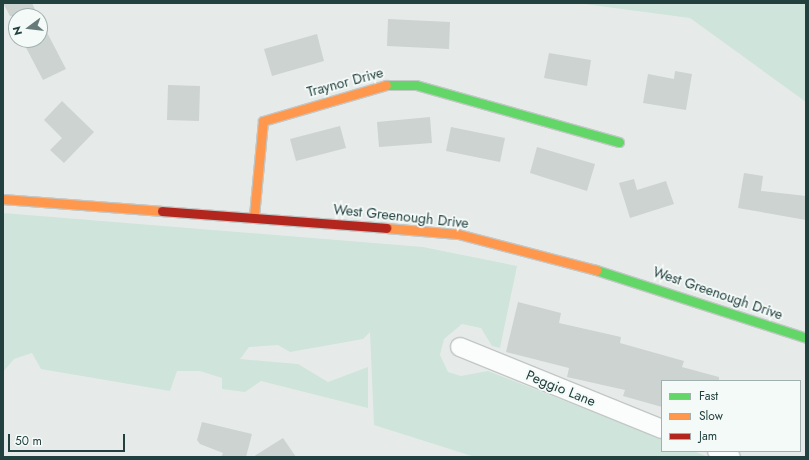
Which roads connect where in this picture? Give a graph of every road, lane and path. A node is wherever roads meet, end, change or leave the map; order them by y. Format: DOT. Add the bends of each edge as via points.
graph roads {
  1 [pos="619,142"];
  2 [pos="3,199"];
  3 [pos="254,216"];
  4 [pos="806,338"];
  5 [pos="460,347"];
  6 [pos="661,429"];
  7 [pos="720,452"];
  8 [pos="732,457"];
  1 -- 3 [label="street, Traynor Drive" via="416,85 382,85 263,121 259,136"];
  2 -- 3 [label="street, West Greenough Drive"];
  3 -- 4 [label="street, West Greenough Drive" via="458,234 640,281"];
  5 -- 6 [label="street, Peggio Lane"];
  7 -- 8 [label="street"];
}
